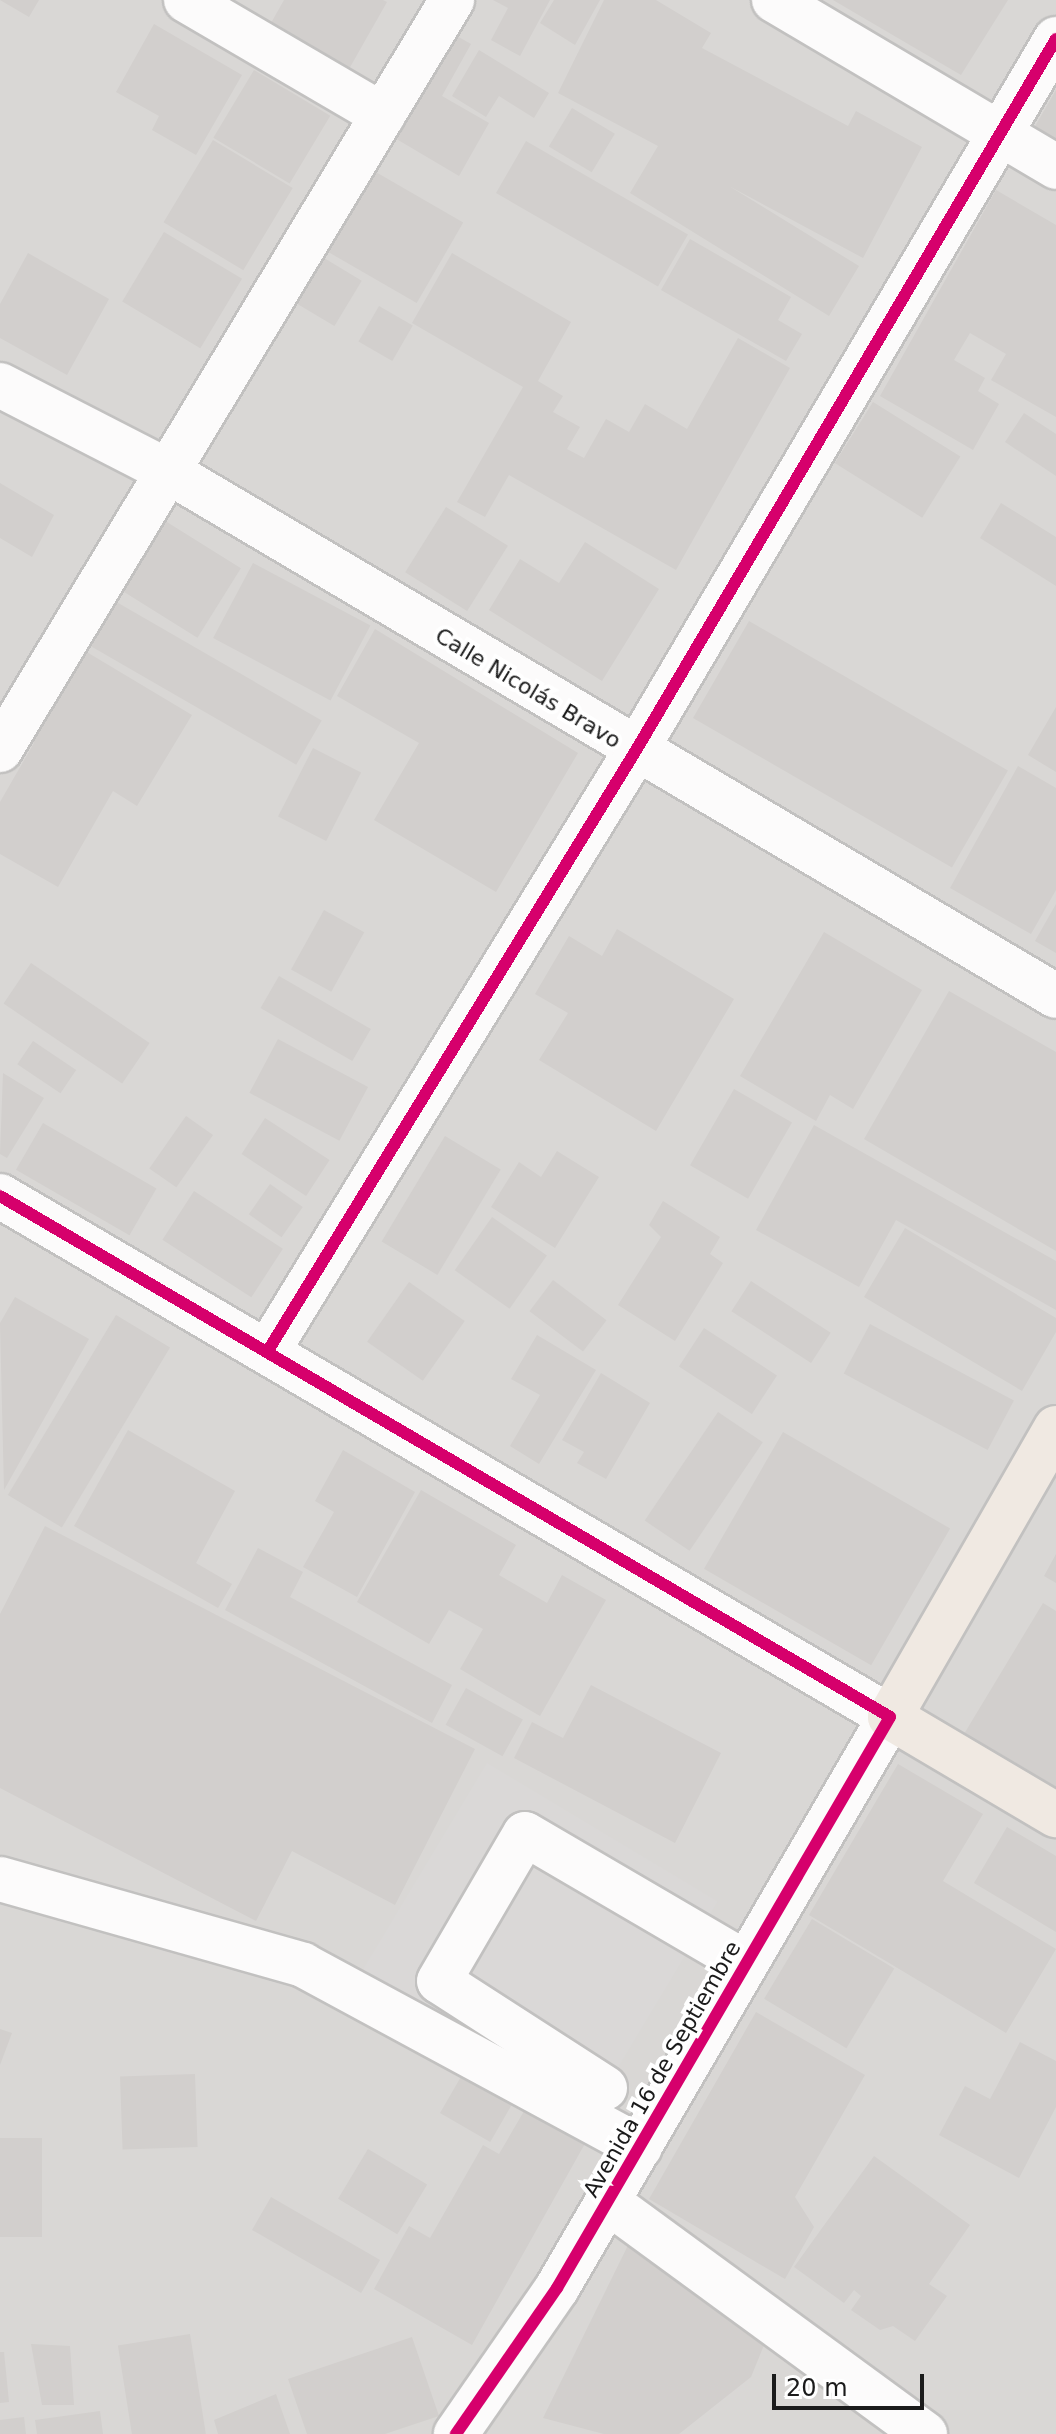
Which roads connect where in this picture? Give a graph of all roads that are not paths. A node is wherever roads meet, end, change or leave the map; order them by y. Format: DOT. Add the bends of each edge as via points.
graph roads {
  1 [pos="186,0"];
  2 [pos="452,0"];
  3 [pos="774,0"];
  4 [pos="1056,39"];
  5 [pos="383,115"];
  6 [pos="1002,134"];
  7 [pos="1056,167"];
  8 [pos="0,385"];
  9 [pos="169,472"];
  10 [pos="0,750"];
  11 [pos="635,752"];
  12 [pos="1056,996"];
  13 [pos="0,1196"];
  14 [pos="269,1349"];
  15 [pos="1056,1428"];
  16 [pos="890,1717"];
  17 [pos="1056,1815"];
  18 [pos="0,1879"];
  19 [pos="746,1963"];
  20 [pos="605,2088"];
  21 [pos="640,2147"];
  22 [pos="608,2202"];
  23 [pos="456,2434"];
  24 [pos="925,2434"];
  1 -- 5 [label="street"];
  2 -- 5 [label="street"];
  3 -- 6 [label="street"];
  4 -- 6 [label="street"];
  5 -- 9 [label="street"];
  6 -- 7 [label="street"];
  6 -- 11 [label="street"];
  8 -- 9 [label="street, Calle Nicolás Bravo"];
  9 -- 10 [label="street"];
  9 -- 11 [label="street, Calle Nicolás Bravo"];
  11 -- 12 [label="street, Calle Nicolás Bravo"];
  11 -- 14 [label="street"];
  13 -- 14 [label="street"];
  14 -- 16 [label="street"];
  15 -- 16 [label="main road, Avenida 16 de Septiembre"];
  16 -- 17 [label="main road"];
  16 -- 19 [label="street, Avenida 16 de Septiembre"];
  18 -- 21 [label="street" via="303,1965"];
  19 -- 20 [label="street" via="525,1834 439,1981"];
  19 -- 21 [label="street, Avenida 16 de Septiembre"];
  21 -- 22 [label="street, Avenida 16 de Septiembre"];
  22 -- 23 [label="street, Avenida 16 de Septiembre"];
  22 -- 24 [label="street"];
}
